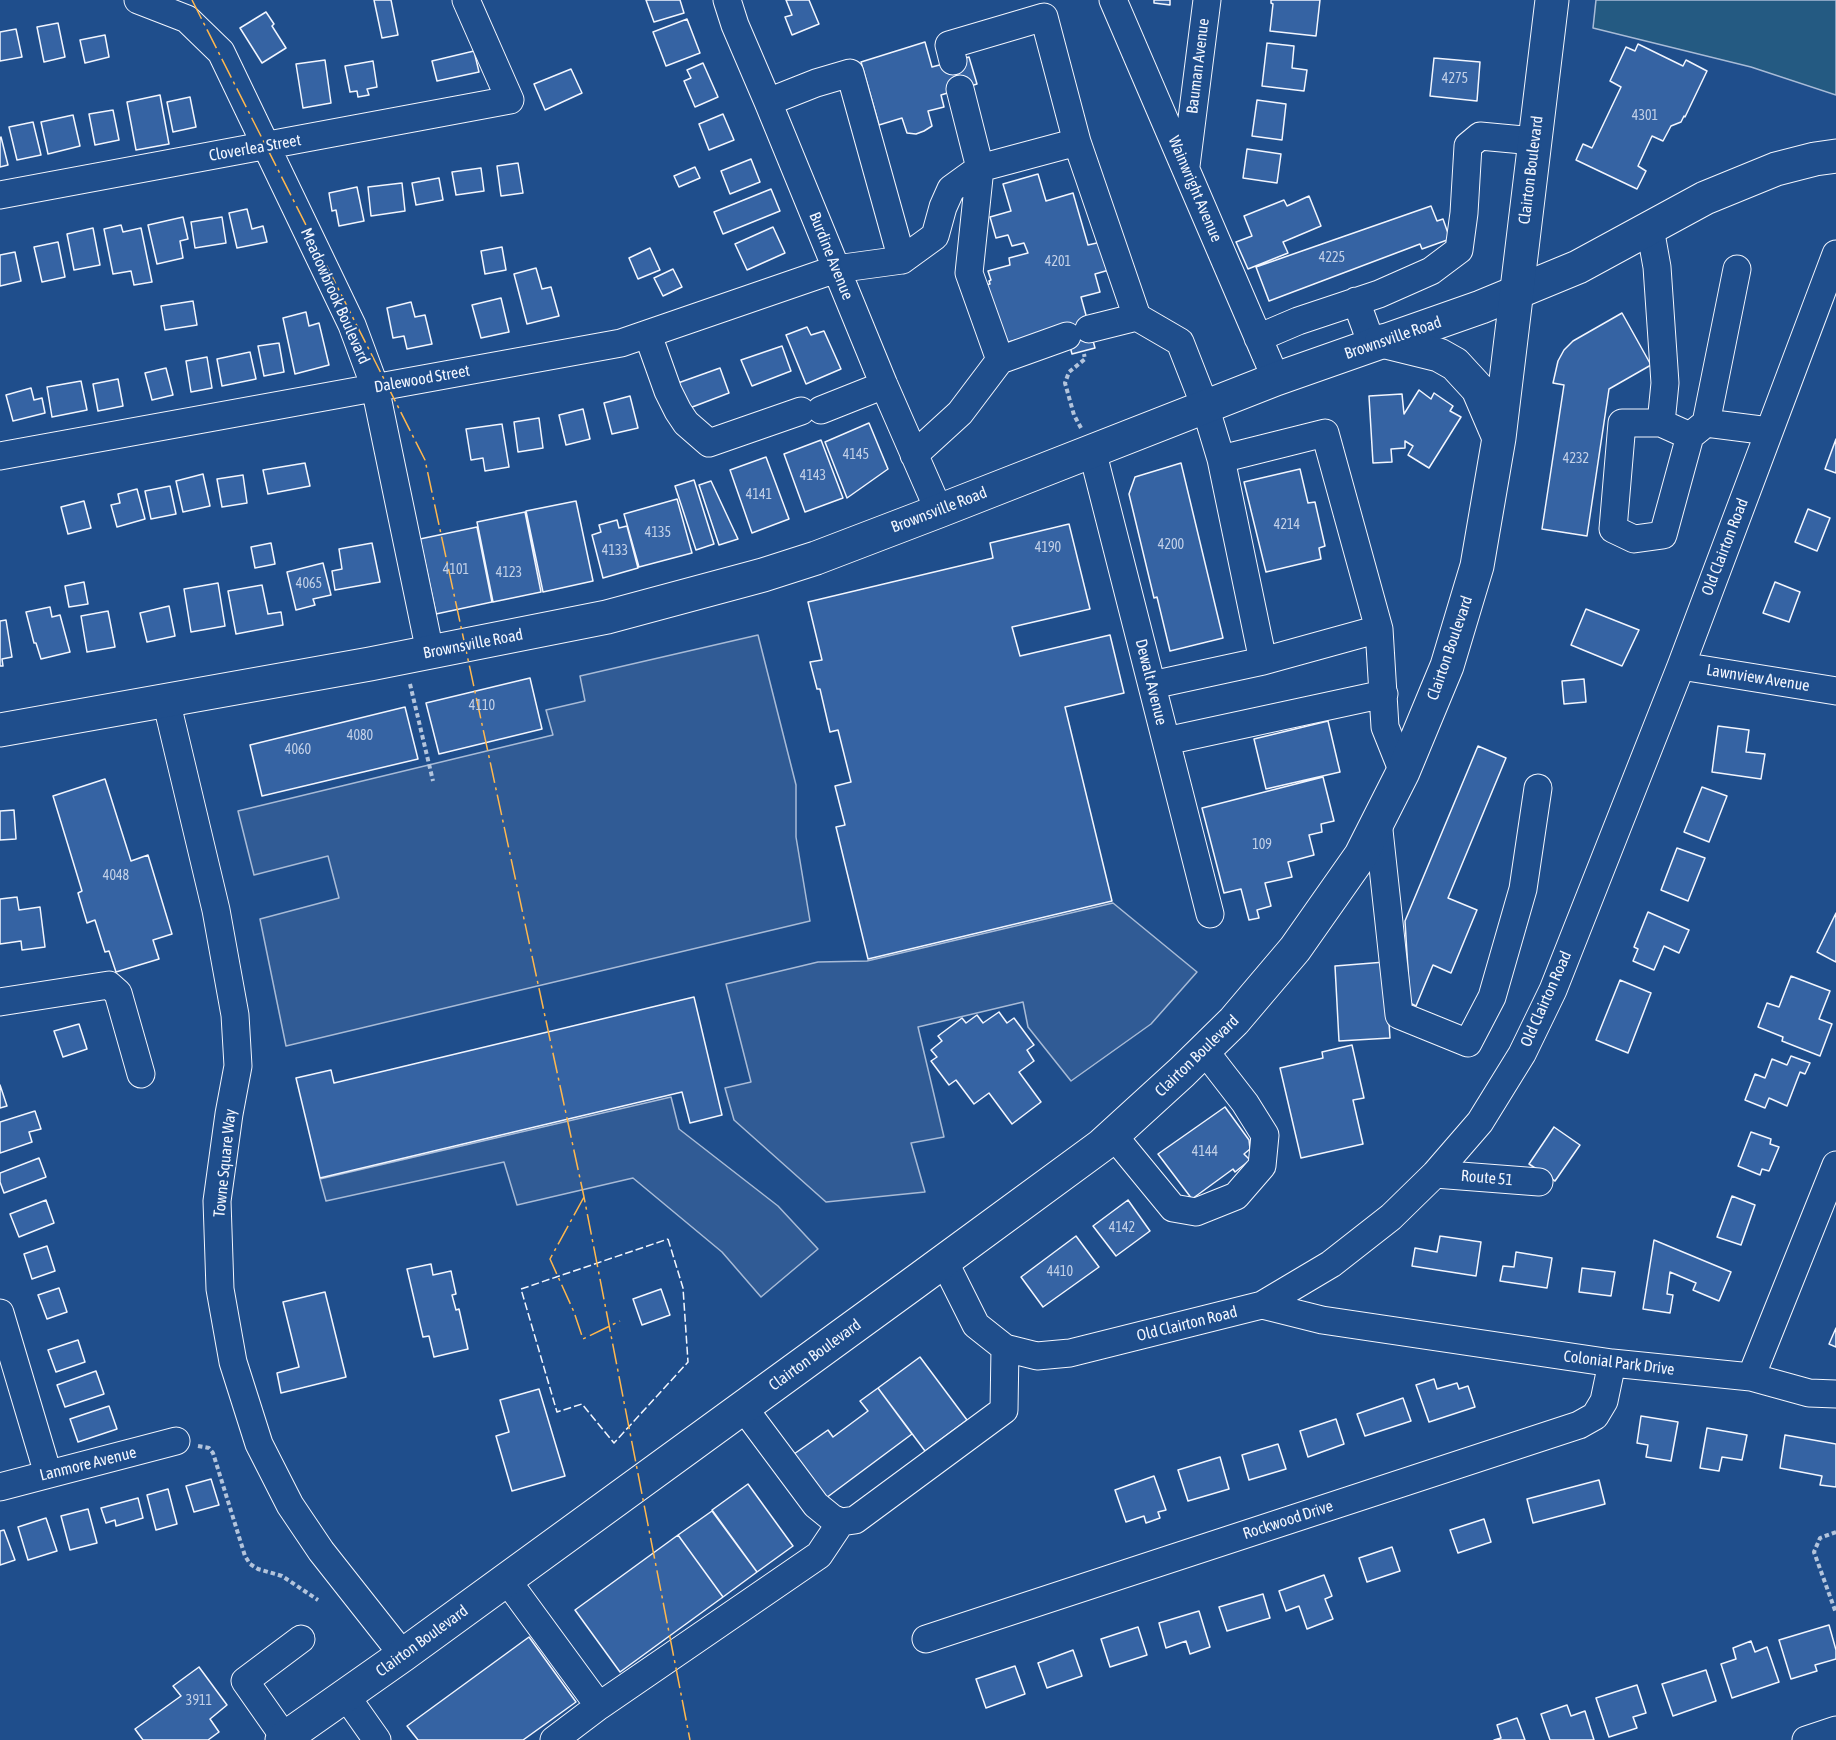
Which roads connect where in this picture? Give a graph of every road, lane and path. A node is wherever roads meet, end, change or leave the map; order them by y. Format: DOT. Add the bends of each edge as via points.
graph roads {
  1 [pos="138,0"];
  2 [pos="466,0"];
  3 [pos="727,0"];
  4 [pos="1113,0"];
  5 [pos="1207,0"];
  6 [pos="1552,0"];
  7 [pos="953,61"];
  8 [pos="960,89"];
  9 [pos="768,102"];
  10 [pos="1534,141"];
  11 [pos="1077,142"];
  12 [pos="266,147"];
  13 [pos="1836,156"];
  14 [pos="980,168"];
  15 [pos="1185,168"];
  16 [pos="0,195"];
  17 [pos="1650,228"];
  18 [pos="1836,254"];
  19 [pos="902,260"];
  20 [pos="836,269"];
  21 [pos="1737,269"];
  22 [pos="1516,293"];
  23 [pos="1356,301"];
  24 [pos="1137,317"];
  25 [pos="648,336"];
  26 [pos="1258,338"];
  27 [pos="1080,339"];
  28 [pos="1377,343"];
  29 [pos="999,360"];
  30 [pos="1276,379"];
  31 [pos="884,385"];
  32 [pos="375,387"];
  33 [pos="1205,406"];
  34 [pos="1660,423"];
  35 [pos="1698,429"];
  36 [pos="1769,431"];
  37 [pos="1499,438"];
  38 [pos="1092,450"];
  39 [pos="914,455"];
  40 [pos="0,456"];
  41 [pos="1221,459"];
  42 [pos="939,511"];
  43 [pos="1379,629"];
  44 [pos="417,655"];
  45 [pos="1263,661"];
  46 [pos="1681,666"];
  47 [pos="1152,685"];
  48 [pos="1836,691"];
  49 [pos="1384,694"];
  50 [pos="166,700"];
  51 [pos="0,730"];
  52 [pos="1166,741"];
  53 [pos="1403,772"];
  54 [pos="434,781"];
  55 [pos="1538,788"];
  56 [pos="1378,821"];
  57 [pos="1210,914"];
  58 [pos="0,1002"];
  59 [pos="1204,1050"];
  60 [pos="141,1074"];
  61 [pos="1113,1135"];
  62 [pos="1836,1165"];
  63 [pos="1435,1174"];
  64 [pos="1539,1182"];
  65 [pos="944,1261"];
  66 [pos="1262,1305"];
  67 [pos="0,1313"];
  68 [pos="1005,1348"];
  69 [pos="1612,1364"];
  70 [pos="1751,1377"];
  71 [pos="1836,1394"];
  72 [pos="743,1407"];
  73 [pos="176,1441"];
  74 [pos="209,1448"];
  75 [pos="48,1474"];
  76 [pos="0,1486"];
  77 [pos="841,1522"];
  78 [pos="1836,1532"];
  79 [pos="506,1579"];
  80 [pos="318,1600"];
  81 [pos="1836,1613"];
  82 [pos="301,1639"];
  83 [pos="926,1639"];
  84 [pos="403,1655"];
  85 [pos="346,1696"];
  86 [pos="598,1706"];
  87 [pos="1836,1730"];
  88 [pos="284,1739"];
  89 [pos="377,1740"];
  90 [pos="554,1740"];
  91 [pos="1806,1740"];
  1 -- 12 [label="street, Meadowbrook Boulevard" via="188,19 220,52"];
  2 -- 12 [label="street, Cloverlea Street" via="510,100"];
  3 -- 9 [label="street, Burdine Avenue"];
  4 -- 15 [label="street, Wainwright Avenue"];
  5 -- 15 [label="street, Bauman Avenue"];
  6 -- 10 [label="main road, Clairton Boulevard"];
  7 -- 11 [label="street" via="949,45 1044,17"];
  8 -- 14 [label="street"];
  9 -- 19 [label="street" via="850,73"];
  9 -- 20 [label="street, Burdine Avenue"];
  10 -- 22 [label="main road, Clairton Boulevard"];
  10 -- 23 [label="street" via="1480,136 1468,146 1458,250 1431,271"];
  11 -- 14 [label="street"];
  11 -- 24 [label="street"];
  12 -- 16 [label="street, Cloverlea Street"];
  12 -- 32 [label="street, Meadowbrook Boulevard" via="352,325"];
  13 -- 17 [label="main road, Brownsville Road" via="1776,169 1705,198"];
  14 -- 19 [label="street" via="951,189 935,236"];
  14 -- 29 [label="street" via="969,273"];
  15 -- 26 [label="street, Wainwright Avenue"];
  17 -- 22 [label="main road, Brownsville Road" via="1578,267"];
  17 -- 34 [label="street" via="1657,267 1665,383"];
  18 -- 36 [label="street, Old Clairton Road"];
  19 -- 20 [label="street, Dalewood Street"];
  20 -- 25 [label="street, Dalewood Street"];
  20 -- 31 [label="street, Burdine Avenue"];
  21 -- 35 [label="street"];
  22 -- 28 [label="main road, Brownsville Road"];
  22 -- 37 [label="main road, Clairton Boulevard"];
  23 -- 26 [label="street"];
  23 -- 28 [label="street"];
  24 -- 27 [label="street"];
  24 -- 33 [label="street" via="1180,342"];
  25 -- 31 [label="street" via="678,411 710,443"];
  25 -- 32 [label="street, Dalewood Street"];
  26 -- 30 [label="street, Wainwright Avenue"];
  27 -- 29 [label="street"];
  27 -- 38 [label="path" via="1086,359 1069,372 1065,383 1074,415"];
  28 -- 30 [label="main road, Brownsville Road"];
  28 -- 37 [label="main road" via="1439,355 1455,364 1478,389"];
  29 -- 39 [label="street" via="960,413"];
  30 -- 33 [label="main road, Brownsville Road"];
  31 -- 39 [label="street, Burdine Avenue"];
  32 -- 40 [label="street, Dalewood Street"];
  32 -- 44 [label="street, Meadowbrook Boulevard"];
  33 -- 38 [label="main road, Brownsville Road"];
  33 -- 41 [label="street"];
  34 -- 35 [label="street"];
  34 -- 35 [label="street" via="1622,423 1613,529 1634,539 1663,535"];
  35 -- 36 [label="street"];
  36 -- 46 [label="street, Old Clairton Road"];
  37 -- 53 [label="main road, Clairton Boulevard" via="1477,566 1448,666"];
  38 -- 42 [label="main road, Brownsville Road"];
  38 -- 47 [label="street, Dewalt Avenue"];
  39 -- 42 [label="street, Burdine Avenue"];
  41 -- 43 [label="street" via="1325,433"];
  41 -- 45 [label="street"];
  42 -- 44 [label="main road, Brownsville Road" via="763,575 607,617"];
  43 -- 45 [label="street"];
  43 -- 49 [label="street"];
  44 -- 50 [label="main road, Brownsville Road"];
  44 -- 54 [label="path"];
  45 -- 47 [label="street"];
  46 -- 48 [label="street, Lawnview Avenue"];
  46 -- 63 [label="street, Old Clairton Road" via="1553,990 1480,1122"];
  47 -- 52 [label="street, Dewalt Avenue"];
  49 -- 52 [label="street"];
  49 -- 53 [label="street" via="1385,727"];
  50 -- 51 [label="main road, Brownsville Road"];
  50 -- 84 [label="street, Towne Square Way" via="216,910 235,1016 238,1066 217,1201 220,1289 232,1362 259,1444 291,1505 321,1551"];
  52 -- 57 [label="street, Dewalt Avenue"];
  53 -- 56 [label="main road, Clairton Boulevard"];
  55 -- 56 [label="street" via="1520,899 1492,997 1468,1043 1399,1015"];
  56 -- 59 [label="main road, Clairton Boulevard" via="1361,855 1295,949"];
  58 -- 60 [label="street" via="109,985 118,993"];
  59 -- 61 [label="main road, Clairton Boulevard"];
  59 -- 61 [label="street" via="1265,1135 1262,1166 1236,1196 1196,1212 1173,1208"];
  61 -- 65 [label="main road, Clairton Boulevard"];
  62 -- 70 [label="street"];
  63 -- 64 [label="street, Route 51"];
  63 -- 66 [label="street, Old Clairton Road" via="1391,1217 1331,1264"];
  65 -- 68 [label="street, Old Clairton Road" via="976,1326"];
  65 -- 72 [label="main road, Clairton Boulevard"];
  66 -- 68 [label="street, Old Clairton Road" via="1070,1353 1037,1356"];
  66 -- 69 [label="street, Colonial Park Drive" via="1322,1320"];
  67 -- 75 [label="street"];
  68 -- 77 [label="street" via="1004,1410 855,1520"];
  69 -- 70 [label="street, Colonial Park Drive"];
  69 -- 83 [label="street, Rockwood Drive" via="1604,1401 1595,1416 1579,1425"];
  70 -- 71 [label="street, Colonial Park Drive" via="1809,1393"];
  72 -- 77 [label="street" via="816,1504"];
  72 -- 79 [label="main road, Clairton Boulevard"];
  73 -- 75 [label="street, Lanmore Avenue"];
  74 -- 80 [label="path" via="250,1564 282,1576"];
  75 -- 76 [label="street, Lanmore Avenue"];
  77 -- 86 [label="street" via="819,1555"];
  78 -- 81 [label="path" via="1820,1538 1814,1552"];
  79 -- 84 [label="main road, Clairton Boulevard"];
  79 -- 86 [label="street"];
  82 -- 88 [label="street" via="245,1681"];
  84 -- 85 [label="main road, Clairton Boulevard"];
  85 -- 88 [label="main road, Clairton Boulevard"];
  85 -- 89 [label="street"];
  86 -- 90 [label="street"];
  87 -- 91 [label="street"];
}
